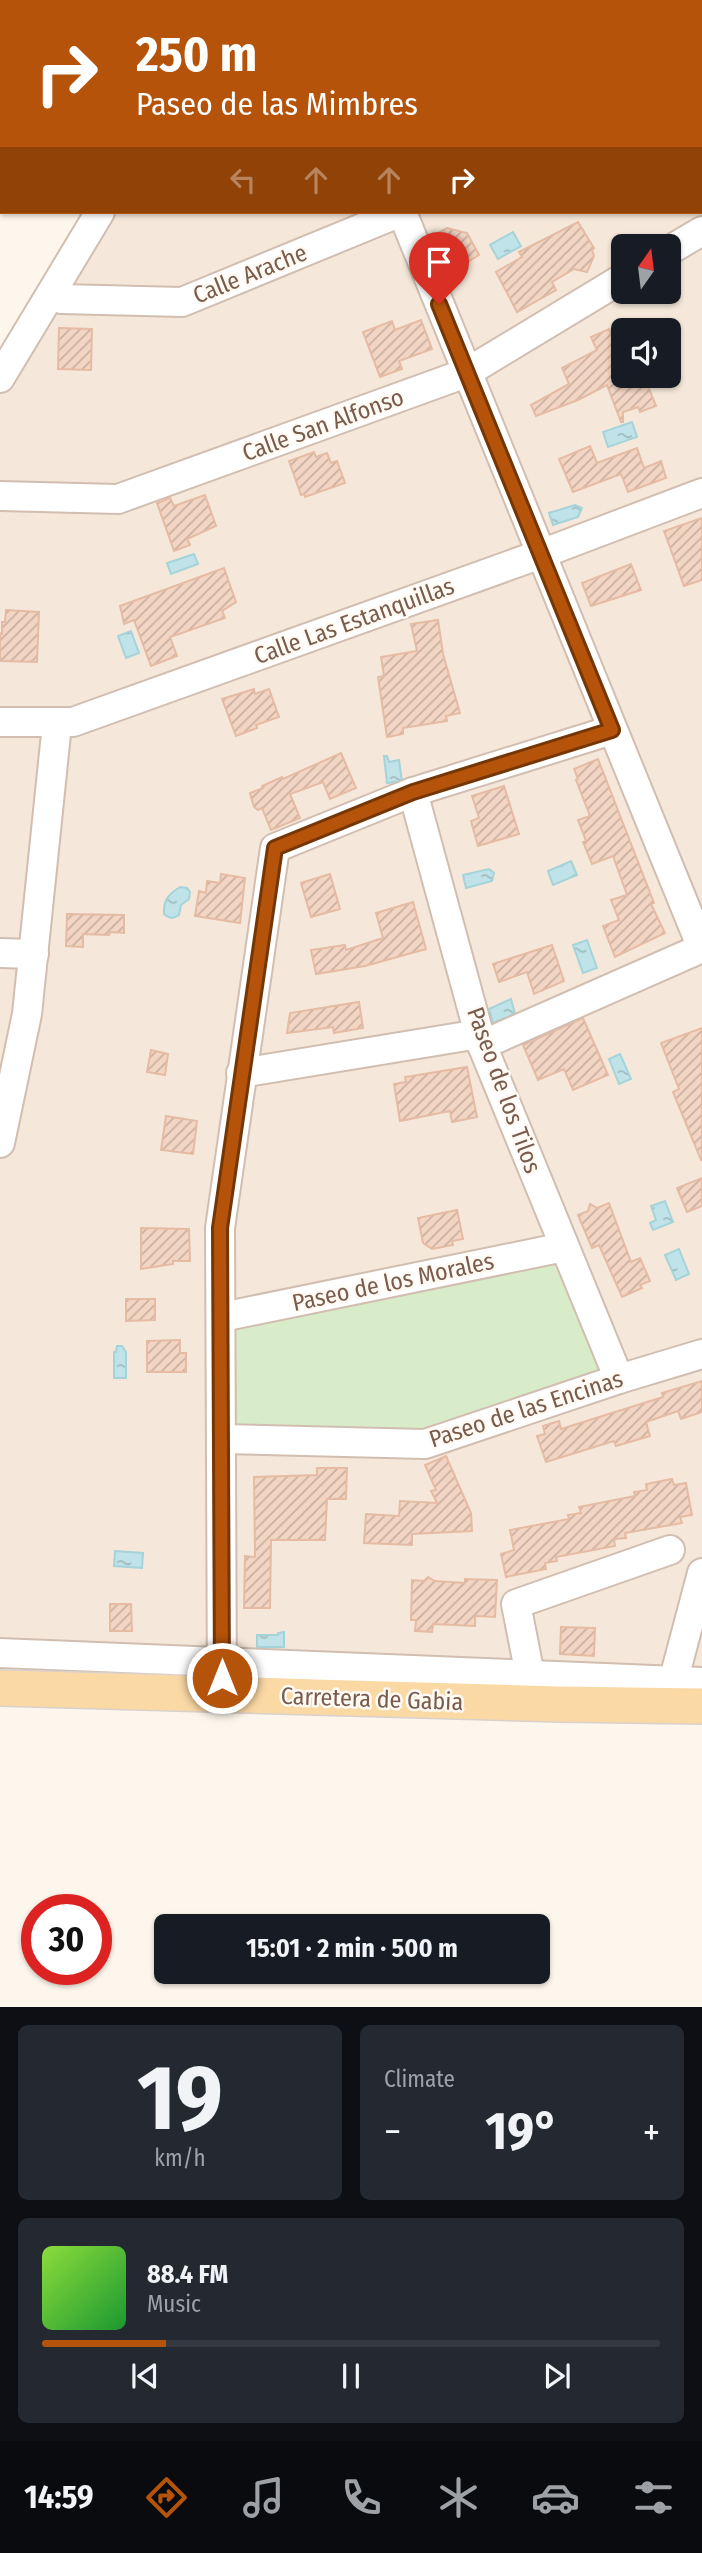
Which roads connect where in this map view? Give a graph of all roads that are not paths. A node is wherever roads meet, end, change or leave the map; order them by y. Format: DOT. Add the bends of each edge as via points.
graph roads {
  1 [pos="99,214"];
  2 [pos="397,214"];
  3 [pos="403,214"];
  4 [pos="702,230"];
  5 [pos="681,243"];
  6 [pos="611,285"];
  7 [pos="52,294"];
  8 [pos="466,373"];
  9 [pos="0,378"];
  10 [pos="702,493"];
  11 [pos="0,496"];
  12 [pos="541,554"];
  13 [pos="0,722"];
  14 [pos="57,723"];
  15 [pos="612,730"];
  16 [pos="413,792"];
  17 [pos="702,948"];
  18 [pos="0,953"];
  19 [pos="34,954"];
  20 [pos="481,1040"];
  21 [pos="241,1073"];
  22 [pos="0,1143"];
  23 [pos="564,1247"];
  24 [pos="222,1317"];
  25 [pos="702,1354"];
  26 [pos="619,1379"];
  27 [pos="221,1439"];
  28 [pos="670,1550"];
  29 [pos="702,1573"];
  30 [pos="0,1653"];
  31 [pos="530,1675"];
  32 [pos="222,1678"];
  33 [pos="702,1682"];
  34 [pos="0,1688"];
  35 [pos="682,1698"];
  1 -- 7 [label="street"];
  2 -- 7 [label="street, Calle Arache" via="182,302 61,299"];
  3 -- 8 [label="street"];
  4 -- 5 [label="street"];
  6 -- 8 [label="street, Calle San Alfonso"];
  7 -- 9 [label="street"];
  8 -- 11 [label="street, Calle San Alfonso" via="118,499"];
  8 -- 12 [label="street"];
  10 -- 12 [label="street, Calle Las Estanquillas"];
  12 -- 14 [label="street, Calle Las Estanquillas" via="73,722"];
  12 -- 15 [label="street"];
  13 -- 14 [label="street, Calle Las Estanquillas"];
  14 -- 19 [label="street"];
  15 -- 16 [label="street"];
  15 -- 17 [label="street"];
  16 -- 20 [label="street, Paseo de los Tilos"];
  16 -- 21 [label="street" via="275,848"];
  17 -- 20 [label="street"];
  18 -- 19 [label="street"];
  19 -- 22 [label="street" via="27,1014"];
  20 -- 21 [label="street"];
  20 -- 23 [label="street, Paseo de los Tilos"];
  21 -- 24 [label="street" via="220,1228"];
  23 -- 24 [label="street, Paseo de los Morales"];
  23 -- 26 [label="street, Paseo de los Tilos"];
  24 -- 27 [label="street"];
  25 -- 26 [label="street, Paseo de las Encinas"];
  26 -- 27 [label="street, Paseo de las Encinas" via="425,1444"];
  27 -- 32 [label="street"];
  28 -- 31 [label="street" via="516,1604"];
  29 -- 35 [label="street"];
  30 -- 32 [label="street"];
  31 -- 32 [label="street"];
  31 -- 35 [label="street"];
  32 -- 34 [label="main road, Carretera de Gabia"];
  32 -- 35 [label="main road, Carretera de Gabia"];
  33 -- 35 [label="street"];
}
